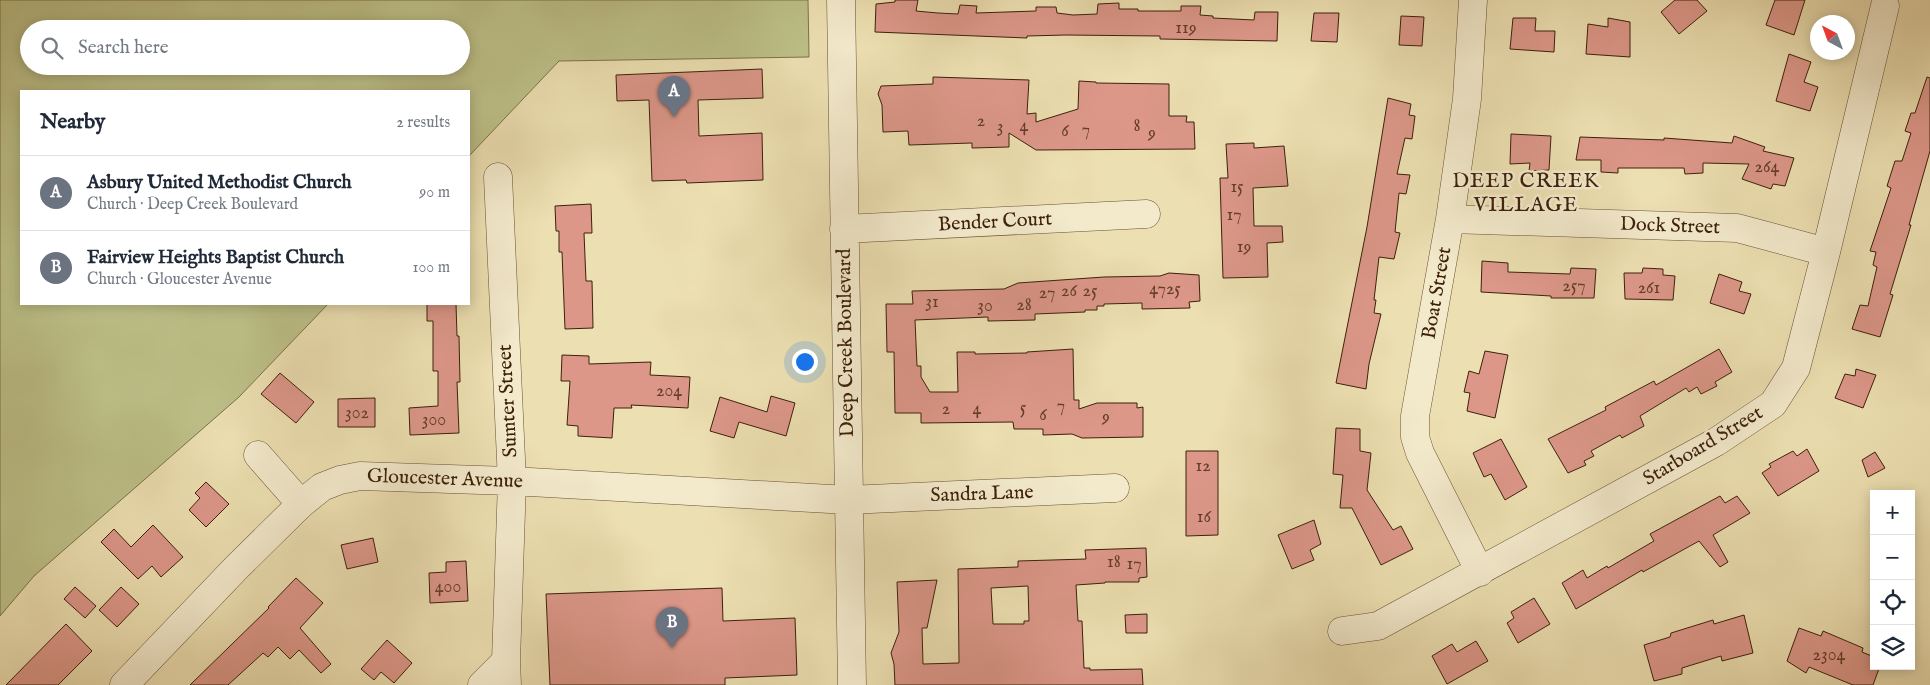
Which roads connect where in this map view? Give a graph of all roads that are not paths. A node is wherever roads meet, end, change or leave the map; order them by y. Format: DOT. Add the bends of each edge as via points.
graph roads {
  1 [pos="841,0"];
  2 [pos="1473,0"];
  3 [pos="1885,6"];
  4 [pos="498,176"];
  5 [pos="1146,214"];
  6 [pos="1450,218"];
  7 [pos="844,229"];
  8 [pos="1826,252"];
  9 [pos="258,455"];
  10 [pos="512,480"];
  11 [pos="1116,488"];
  12 [pos="848,500"];
  13 [pos="301,504"];
  14 [pos="1480,572"];
  15 [pos="1342,631"];
  16 [pos="506,673"];
  17 [pos="124,685"];
  18 [pos="482,685"];
  19 [pos="852,685"];
  1 -- 7 [label="street, Deep Creek Boulevard"];
  2 -- 6 [label="street, Boat Street" via="1467,99"];
  3 -- 8 [label="street, Starboard Street"];
  4 -- 10 [label="street, Sumter Street"];
  5 -- 7 [label="street, Bender Court"];
  6 -- 8 [label="street, Dock Street" via="1737,228"];
  6 -- 14 [label="street, Boat Street" via="1415,416 1415,438"];
  7 -- 12 [label="street, Deep Creek Boulevard"];
  8 -- 14 [label="street, Starboard Street" via="1796,368 1773,404 1716,442"];
  9 -- 13 [label="street"];
  10 -- 12 [label="street, Gloucester Avenue"];
  10 -- 13 [label="street, Gloucester Avenue" via="360,476 322,487"];
  10 -- 16 [label="street, Sumter Street"];
  11 -- 12 [label="street, Sandra Lane"];
  12 -- 19 [label="street, Deep Creek Boulevard"];
  13 -- 17 [label="street, Gloucester Avenue"];
  14 -- 15 [label="street, Starboard Street" via="1378,626"];
  16 -- 18 [label="street"];
}
